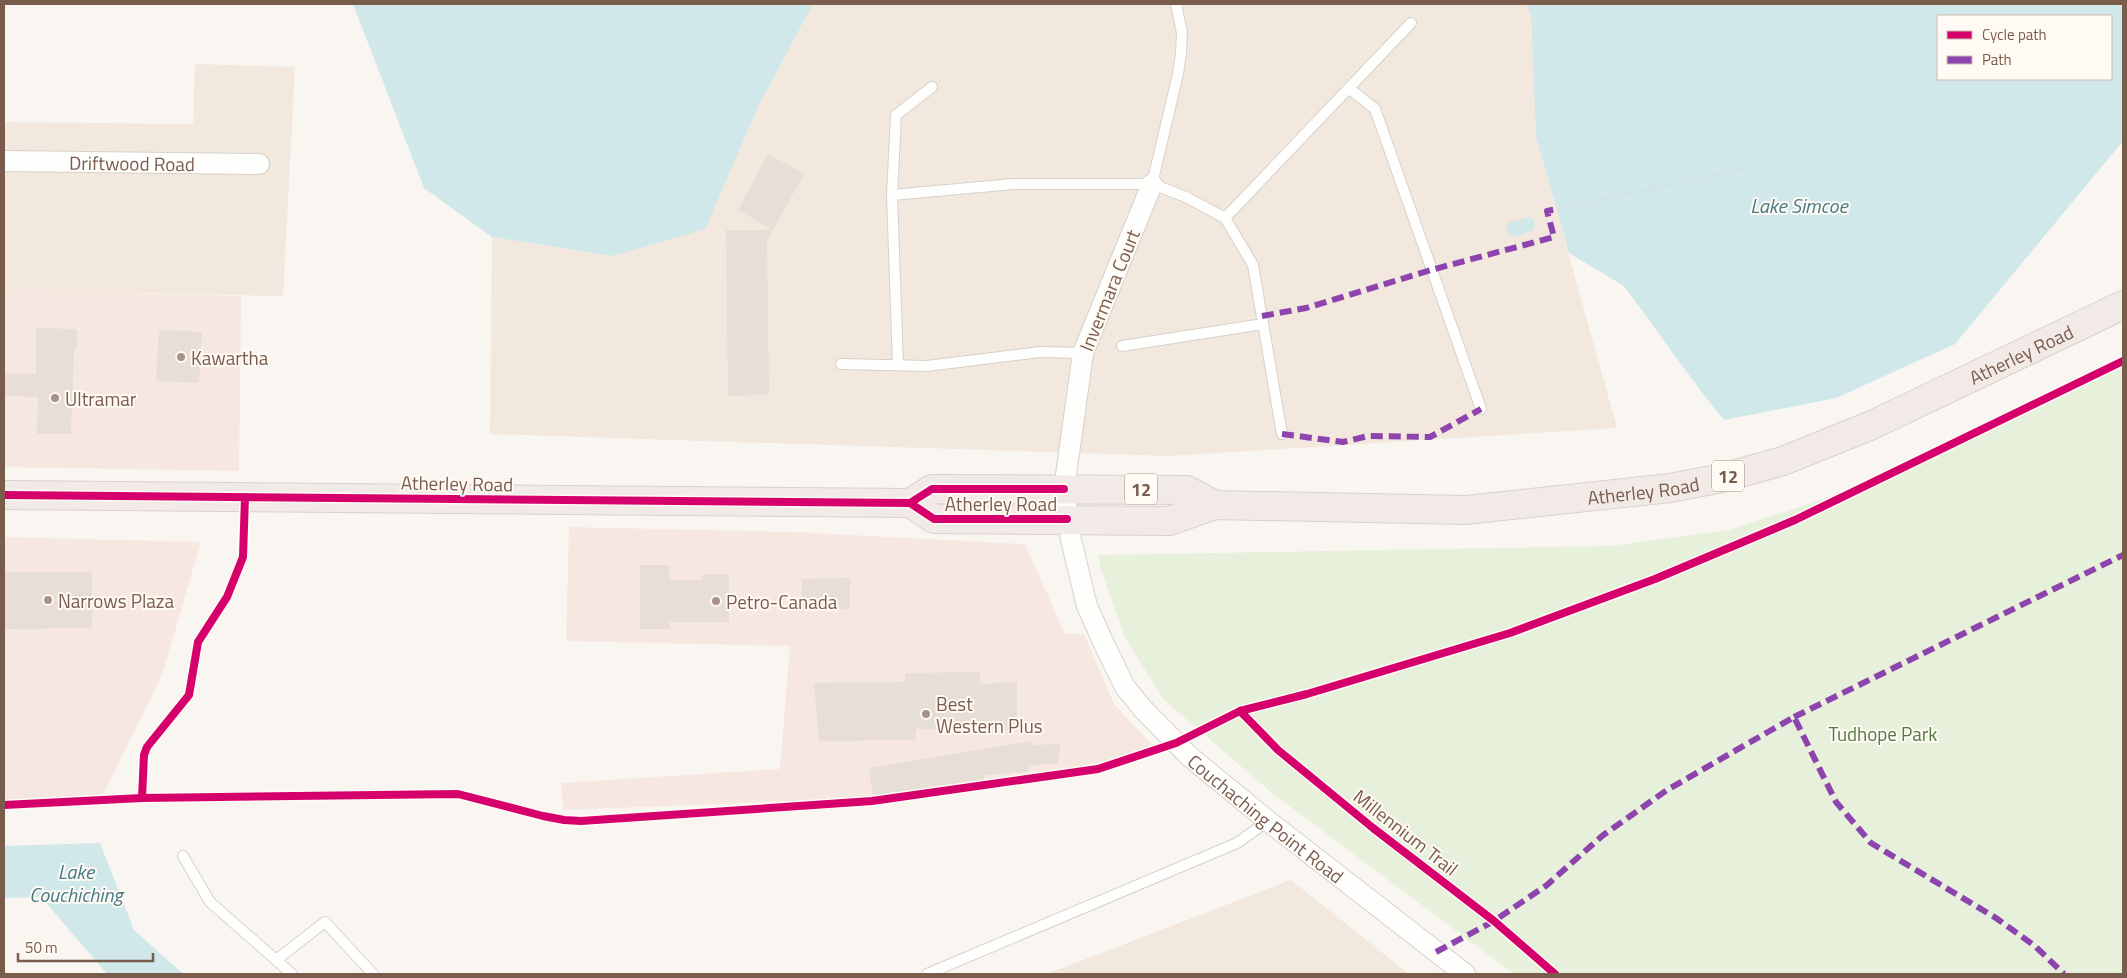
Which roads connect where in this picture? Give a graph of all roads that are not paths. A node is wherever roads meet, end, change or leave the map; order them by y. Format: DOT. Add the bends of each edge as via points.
graph roads {
  1 [pos="1176,4"];
  2 [pos="1411,24"];
  3 [pos="932,87"];
  4 [pos="1350,89"];
  5 [pos="4,161"];
  6 [pos="259,164"];
  7 [pos="1152,184"];
  8 [pos="892,195"];
  9 [pos="1225,218"];
  10 [pos="2123,304"];
  11 [pos="1263,324"];
  12 [pos="1122,346"];
  13 [pos="1083,353"];
  14 [pos="841,364"];
  15 [pos="898,365"];
  16 [pos="1481,409"];
  17 [pos="1282,434"];
  18 [pos="1064,489"];
  19 [pos="4,495"];
  20 [pos="910,503"];
  21 [pos="1215,505"];
  22 [pos="1067,519"];
  23 [pos="1268,821"];
  24 [pos="183,856"];
  25 [pos="276,960"];
  26 [pos="292,974"];
  27 [pos="373,974"];
  28 [pos="927,974"];
  29 [pos="1465,974"];
  1 -- 7 [label="lane" via="1182,33 1181,53"];
  2 -- 4 [label="lane"];
  3 -- 8 [label="lane" via="896,115"];
  4 -- 9 [label="lane"];
  4 -- 16 [label="lane" via="1376,109"];
  5 -- 6 [label="street, Driftwood Road"];
  7 -- 8 [label="lane" via="1014,184"];
  7 -- 9 [label="lane"];
  7 -- 13 [label="street, Invermara Court"];
  8 -- 15 [label="lane"];
  9 -- 11 [label="lane" via="1253,264"];
  10 -- 21 [label="highway, Atherley Road / 12" via="1872,425 1782,461 1722,478 1670,488 1466,510"];
  11 -- 12 [label="lane"];
  11 -- 17 [label="lane"];
  13 -- 15 [label="lane" via="1040,352 927,366"];
  13 -- 18 [label="street, Invermara Court"];
  14 -- 15 [label="lane"];
  18 -- 20 [label="highway, Atherley Road / 12" via="932,488"];
  18 -- 21 [label="highway, Atherley Road / 12" via="1187,490"];
  18 -- 22 [label="street, Couchaching Point Road"];
  19 -- 20 [label="highway, Atherley Road"];
  20 -- 22 [label="highway, Atherley Road / 12" via="934,520"];
  21 -- 22 [label="highway, Atherley Road / 12" via="1169,521"];
  22 -- 23 [label="street, Couchaching Point Road" via="1087,606 1126,687 1189,756"];
  23 -- 28 [label="lane" via="1237,843"];
  23 -- 29 [label="street, Couchaching Point Road"];
  24 -- 25 [label="lane" via="210,902"];
  25 -- 26 [label="lane"];
  25 -- 27 [label="lane" via="325,922"];
}
